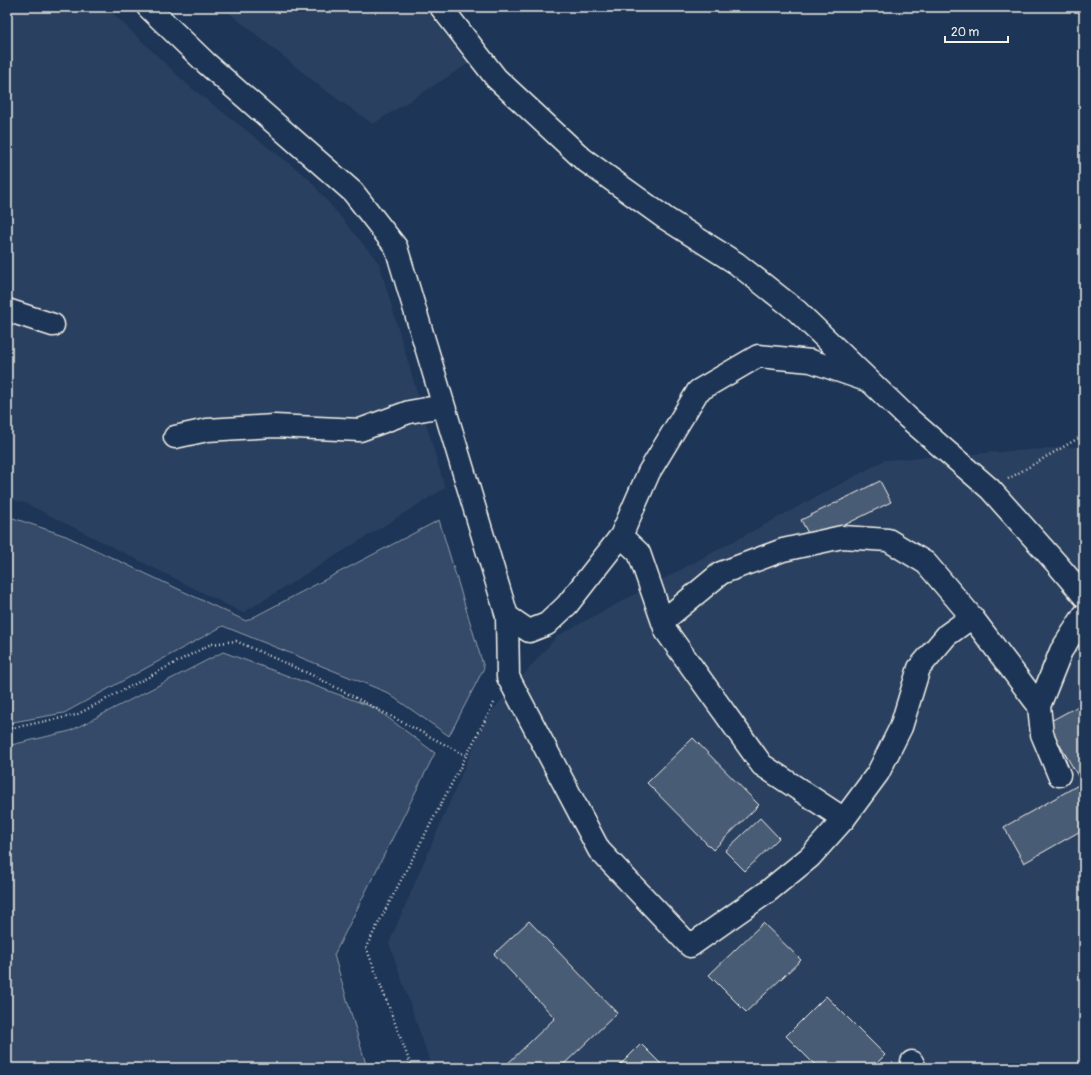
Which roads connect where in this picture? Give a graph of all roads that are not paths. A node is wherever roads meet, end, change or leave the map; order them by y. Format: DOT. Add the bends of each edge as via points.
graph roads {
  1 [pos="148,7"];
  2 [pos="441,7"];
  3 [pos="7,310"];
  4 [pos="53,325"];
  5 [pos="869,382"];
  6 [pos="444,406"];
  7 [pos="175,437"];
  8 [pos="621,536"];
  9 [pos="1084,596"];
  10 [pos="1084,615"];
  11 [pos="507,616"];
  12 [pos="972,617"];
  13 [pos="663,621"];
  14 [pos="1039,706"];
  15 [pos="1059,775"];
  16 [pos="844,819"];
  1 -- 6 [label="street" via="206,63 353,192 396,247"];
  2 -- 5 [label="street" via="496,78 583,159 665,218 736,264 796,311"];
  3 -- 4 [label="street"];
  5 -- 8 [label="street" via="811,361 758,356 698,391 649,472"];
  5 -- 9 [label="street" via="990,489"];
  6 -- 7 [label="street" via="409,412 360,430 274,426 207,430"];
  6 -- 11 [label="street"];
  8 -- 11 [label="street" via="567,605 547,624 529,631"];
  8 -- 13 [label="street" via="639,553"];
  10 -- 14 [label="street" via="1061,651"];
  11 -- 16 [label="street" via="508,677 599,850 690,946 767,892 805,861"];
  12 -- 13 [label="street" via="926,562 888,540 842,537 783,550 721,573"];
  12 -- 14 [label="street"];
  12 -- 16 [label="street" via="947,636 919,668 901,727 881,766"];
  13 -- 16 [label="street" via="666,631 762,765"];
  14 -- 15 [label="street" via="1042,734"];
}
